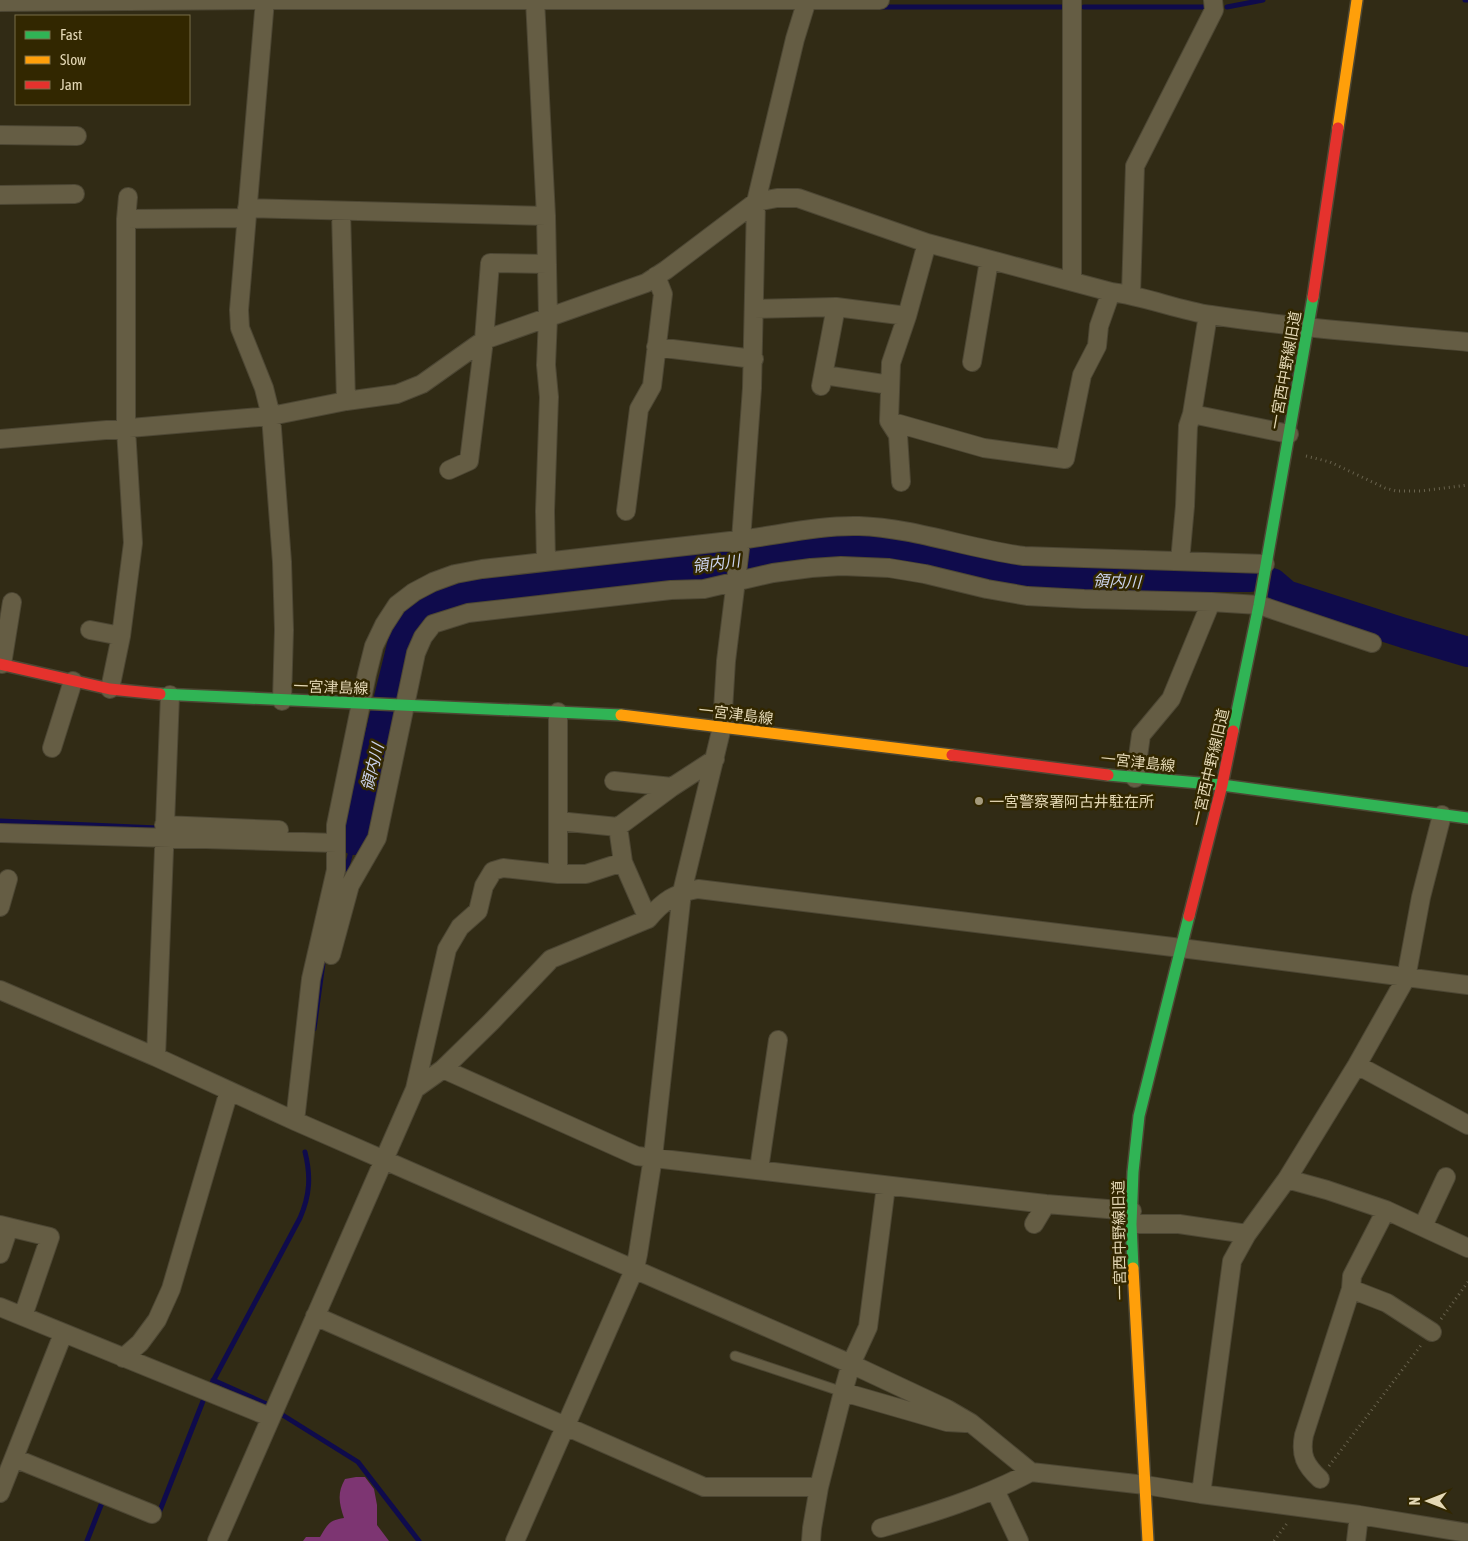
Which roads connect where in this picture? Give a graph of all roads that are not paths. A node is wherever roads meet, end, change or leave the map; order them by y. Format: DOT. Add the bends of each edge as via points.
graph roads {
  1 [pos="201,0"];
  2 [pos="265,0"];
  3 [pos="535,0"];
  4 [pos="880,0"];
  5 [pos="1072,0"];
  6 [pos="1212,0"];
  7 [pos="1357,0"];
  8 [pos="807,1"];
  9 [pos="0,2"];
  10 [pos="0,135"];
  11 [pos="76,136"];
  12 [pos="75,194"];
  13 [pos="0,195"];
  14 [pos="128,197"];
  15 [pos="756,202"];
  16 [pos="341,210"];
  17 [pos="247,213"];
  18 [pos="546,216"];
  19 [pos="126,219"];
  20 [pos="927,243"];
  21 [pos="989,261"];
  22 [pos="547,264"];
  23 [pos="656,276"];
  24 [pos="1072,281"];
  25 [pos="1111,292"];
  26 [pos="1131,294"];
  27 [pos="836,307"];
  28 [pos="754,309"];
  29 [pos="1208,315"];
  30 [pos="907,316"];
  31 [pos="548,317"];
  32 [pos="1308,328"];
  33 [pos="484,340"];
  34 [pos="1468,342"];
  35 [pos="656,347"];
  36 [pos="754,359"];
  37 [pos="972,362"];
  38 [pos="890,385"];
  39 [pos="346,402"];
  40 [pos="1192,414"];
  41 [pos="271,416"];
  42 [pos="889,421"];
  43 [pos="126,429"];
  44 [pos="0,440"];
  45 [pos="1288,442"];
  46 [pos="449,470"];
  47 [pos="901,482"];
  48 [pos="626,511"];
  49 [pos="741,540"];
  50 [pos="1180,561"];
  51 [pos="546,562"];
  52 [pos="1266,564"];
  53 [pos="736,582"];
  54 [pos="12,602"];
  55 [pos="1211,602"];
  56 [pos="1259,605"];
  57 [pos="90,630"];
  58 [pos="121,636"];
  59 [pos="1372,643"];
  60 [pos="1,664"];
  61 [pos="73,681"];
  62 [pos="110,689"];
  63 [pos="170,695"];
  64 [pos="282,701"];
  65 [pos="361,703"];
  66 [pos="405,705"];
  67 [pos="558,712"];
  68 [pos="722,727"];
  69 [pos="52,748"];
  70 [pos="715,759"];
  71 [pos="1135,778"];
  72 [pos="614,781"];
  73 [pos="1222,785"];
  74 [pos="672,786"];
  75 [pos="1442,815"];
  76 [pos="1468,818"];
  77 [pos="558,821"];
  78 [pos="618,827"];
  79 [pos="164,832"];
  80 [pos="0,833"];
  81 [pos="336,837"];
  82 [pos="623,862"];
  83 [pos="558,874"];
  84 [pos="8,879"];
  85 [pos="682,892"];
  86 [pos="0,906"];
  87 [pos="648,919"];
  88 [pos="1181,948"];
  89 [pos="331,955"];
  90 [pos="1406,978"];
  91 [pos="1468,985"];
  92 [pos="0,990"];
  93 [pos="778,1040"];
  94 [pos="156,1057"];
  95 [pos="1357,1065"];
  96 [pos="443,1069"];
  97 [pos="415,1089"];
  98 [pos="229,1091"];
  99 [pos="295,1121"];
  100 [pos="1468,1125"];
  101 [pos="652,1157"];
  102 [pos="384,1160"];
  103 [pos="759,1169"];
  104 [pos="1446,1178"];
  105 [pos="1287,1179"];
  106 [pos="886,1186"];
  107 [pos="1046,1204"];
  108 [pos="1386,1210"];
  109 [pos="1131,1218"];
  110 [pos="1034,1224"];
  111 [pos="4,1226"];
  112 [pos="1423,1226"];
  113 [pos="1247,1234"];
  114 [pos="1468,1248"];
  115 [pos="0,1254"];
  116 [pos="635,1268"];
  117 [pos="1351,1289"];
  118 [pos="0,1307"];
  119 [pos="23,1316"];
  120 [pos="315,1316"];
  121 [pos="1432,1332"];
  122 [pos="64,1334"];
  123 [pos="735,1356"];
  124 [pos="123,1358"];
  125 [pos="852,1364"];
  126 [pos="843,1392"];
  127 [pos="270,1417"];
  128 [pos="971,1423"];
  129 [pos="566,1426"];
  130 [pos="8,1461"];
  131 [pos="1031,1472"];
  132 [pos="1320,1479"];
  133 [pos="1145,1485"];
  134 [pos="819,1487"];
  135 [pos="995,1490"];
  136 [pos="0,1493"];
  137 [pos="1201,1494"];
  138 [pos="152,1514"];
  139 [pos="1359,1515"];
  140 [pos="881,1528"];
  141 [pos="1468,1533"];
  142 [pos="217,1541"];
  143 [pos="515,1541"];
  144 [pos="811,1541"];
  145 [pos="1019,1541"];
  146 [pos="1148,1541"];
  147 [pos="1356,1541"];
  1 -- 2 [label="street"];
  1 -- 9 [label="street"];
  2 -- 3 [label="street"];
  2 -- 17 [label="street"];
  3 -- 8 [label="street"];
  3 -- 18 [label="street"];
  4 -- 8 [label="street"];
  5 -- 24 [label="street"];
  6 -- 26 [label="street" via="1214,10 1135,166"];
  7 -- 32 [label="street, 一宮西中野線旧道"];
  8 -- 15 [label="street"];
  10 -- 11 [label="street"];
  12 -- 13 [label="street"];
  14 -- 19 [label="street"];
  15 -- 20 [label="street" via="798,198"];
  15 -- 23 [label="street"];
  15 -- 28 [label="street"];
  16 -- 17 [label="street"];
  16 -- 18 [label="street"];
  16 -- 39 [label="street"];
  17 -- 19 [label="street"];
  17 -- 41 [label="street" via="238,310 240,328 264,388"];
  18 -- 22 [label="street"];
  19 -- 43 [label="street"];
  20 -- 21 [label="street"];
  20 -- 30 [label="street"];
  21 -- 24 [label="street"];
  21 -- 37 [label="street"];
  22 -- 31 [label="street"];
  22 -- 33 [label="street" via="490,263"];
  23 -- 31 [label="street" via="646,283"];
  23 -- 35 [label="street" via="662,294"];
  24 -- 25 [label="street"];
  25 -- 26 [label="street"];
  25 -- 42 [label="street" via="1098,326 1096,346 1082,376 1065,459 984,448"];
  26 -- 29 [label="street"];
  27 -- 28 [label="street"];
  27 -- 30 [label="street"];
  27 -- 38 [label="street" via="823,381"];
  28 -- 36 [label="street"];
  29 -- 32 [label="street"];
  29 -- 40 [label="street"];
  30 -- 38 [label="street" via="891,363"];
  31 -- 33 [label="street"];
  31 -- 51 [label="street"];
  32 -- 34 [label="street"];
  32 -- 45 [label="street, 一宮西中野線旧道"];
  33 -- 39 [label="street" via="422,384 398,394"];
  33 -- 46 [label="street" via="469,461"];
  35 -- 36 [label="street"];
  35 -- 48 [label="street" via="652,386 639,409"];
  36 -- 49 [label="street"];
  38 -- 42 [label="street"];
  39 -- 41 [label="street"];
  40 -- 45 [label="street"];
  40 -- 50 [label="street" via="1188,426"];
  41 -- 43 [label="street"];
  41 -- 64 [label="street" via="282,562"];
  42 -- 47 [label="street" via="898,435"];
  43 -- 44 [label="street"];
  43 -- 58 [label="street" via="133,543"];
  45 -- 52 [label="street, 一宮西中野線旧道"];
  49 -- 50 [label="street" via="858,526 888,528 1024,556"];
  49 -- 51 [label="street"];
  49 -- 53 [label="street"];
  50 -- 52 [label="street"];
  51 -- 65 [label="street" via="455,574 414,592 398,605 384,625 374,646"];
  52 -- 56 [label="street, 一宮西中野線旧道"];
  53 -- 55 [label="street" via="811,568 863,566 889,568 1027,596"];
  53 -- 66 [label="street" via="704,589 468,613 433,624 416,653"];
  53 -- 68 [label="street"];
  54 -- 60 [label="street"];
  55 -- 56 [label="street"];
  55 -- 71 [label="street" via="1171,699 1141,734"];
  56 -- 59 [label="street"];
  56 -- 73 [label="street, 一宮西中野線旧道"];
  57 -- 58 [label="street"];
  58 -- 62 [label="street"];
  60 -- 61 [label="street, 一宮津島線"];
  61 -- 62 [label="street, 一宮津島線"];
  61 -- 69 [label="street"];
  62 -- 63 [label="street, 一宮津島線"];
  63 -- 64 [label="street, 一宮津島線"];
  63 -- 79 [label="street"];
  64 -- 65 [label="street, 一宮津島線"];
  65 -- 66 [label="street, 一宮津島線"];
  65 -- 81 [label="street"];
  66 -- 67 [label="street, 一宮津島線"];
  66 -- 89 [label="street" via="378,838 350,885"];
  67 -- 68 [label="street, 一宮津島線" via="626,715"];
  67 -- 77 [label="street"];
  68 -- 70 [label="street"];
  68 -- 71 [label="street, 一宮津島線"];
  70 -- 74 [label="street"];
  70 -- 85 [label="street"];
  71 -- 73 [label="street, 一宮津島線"];
  72 -- 74 [label="street"];
  73 -- 75 [label="street, 一宮津島線"];
  73 -- 88 [label="street, 一宮西中野線旧道"];
  74 -- 78 [label="street"];
  75 -- 76 [label="street, 一宮津島線"];
  75 -- 90 [label="street" via="1421,897"];
  77 -- 78 [label="street"];
  77 -- 83 [label="street"];
  78 -- 82 [label="street"];
  79 -- 80 [label="street"];
  79 -- 81 [label="street"];
  79 -- 94 [label="street"];
  81 -- 99 [label="street" via="336,870 311,979"];
  82 -- 83 [label="street" via="586,874"];
  82 -- 87 [label="street"];
  83 -- 97 [label="street" via="503,868 493,871 484,886 478,911 460,927 447,949"];
  84 -- 86 [label="street"];
  85 -- 87 [label="street" via="658,906"];
  85 -- 88 [label="street" via="698,889"];
  85 -- 101 [label="street"];
  87 -- 96 [label="street" via="551,958"];
  88 -- 90 [label="street"];
  88 -- 109 [label="street, 一宮西中野線旧道" via="1139,1116"];
  90 -- 91 [label="street"];
  90 -- 95 [label="street"];
  92 -- 94 [label="street"];
  93 -- 103 [label="street"];
  94 -- 98 [label="street"];
  95 -- 100 [label="street"];
  95 -- 105 [label="street"];
  96 -- 97 [label="street"];
  96 -- 101 [label="street" via="637,1156"];
  97 -- 102 [label="street"];
  98 -- 99 [label="street"];
  98 -- 124 [label="street" via="171,1289 157,1320 140,1343"];
  99 -- 102 [label="street"];
  101 -- 103 [label="street"];
  101 -- 116 [label="street"];
  102 -- 116 [label="street"];
  102 -- 120 [label="street"];
  103 -- 106 [label="street"];
  104 -- 112 [label="street"];
  105 -- 108 [label="street"];
  105 -- 113 [label="street"];
  106 -- 107 [label="street"];
  106 -- 125 [label="street" via="868,1327"];
  107 -- 109 [label="street"];
  107 -- 110 [label="street"];
  108 -- 112 [label="street"];
  108 -- 117 [label="street" via="1352,1276"];
  109 -- 113 [label="street"];
  109 -- 133 [label="street, 一宮西中野線旧道"];
  111 -- 115 [label="street"];
  111 -- 119 [label="street" via="50,1237"];
  112 -- 114 [label="street"];
  113 -- 137 [label="street" via="1232,1261"];
  116 -- 125 [label="street"];
  116 -- 129 [label="street"];
  117 -- 121 [label="street" via="1387,1303"];
  117 -- 132 [label="street" via="1304,1435 1302,1448 1308,1468"];
  118 -- 119 [label="street"];
  119 -- 122 [label="street"];
  120 -- 127 [label="street"];
  120 -- 129 [label="street"];
  122 -- 124 [label="street"];
  122 -- 130 [label="street"];
  123 -- 126 [label="lane"];
  124 -- 127 [label="street"];
  125 -- 126 [label="street"];
  125 -- 128 [label="street"];
  126 -- 128 [label="street" via="947,1422"];
  126 -- 134 [label="street"];
  127 -- 142 [label="street"];
  128 -- 131 [label="street"];
  129 -- 134 [label="street" via="704,1487"];
  129 -- 143 [label="street"];
  130 -- 136 [label="street"];
  130 -- 138 [label="street"];
  131 -- 133 [label="street"];
  131 -- 135 [label="street"];
  133 -- 137 [label="street"];
  133 -- 146 [label="street, 一宮西中野線旧道"];
  134 -- 144 [label="street"];
  135 -- 140 [label="street"];
  135 -- 145 [label="street"];
  137 -- 139 [label="street"];
  139 -- 141 [label="street"];
  139 -- 147 [label="street"];
}
